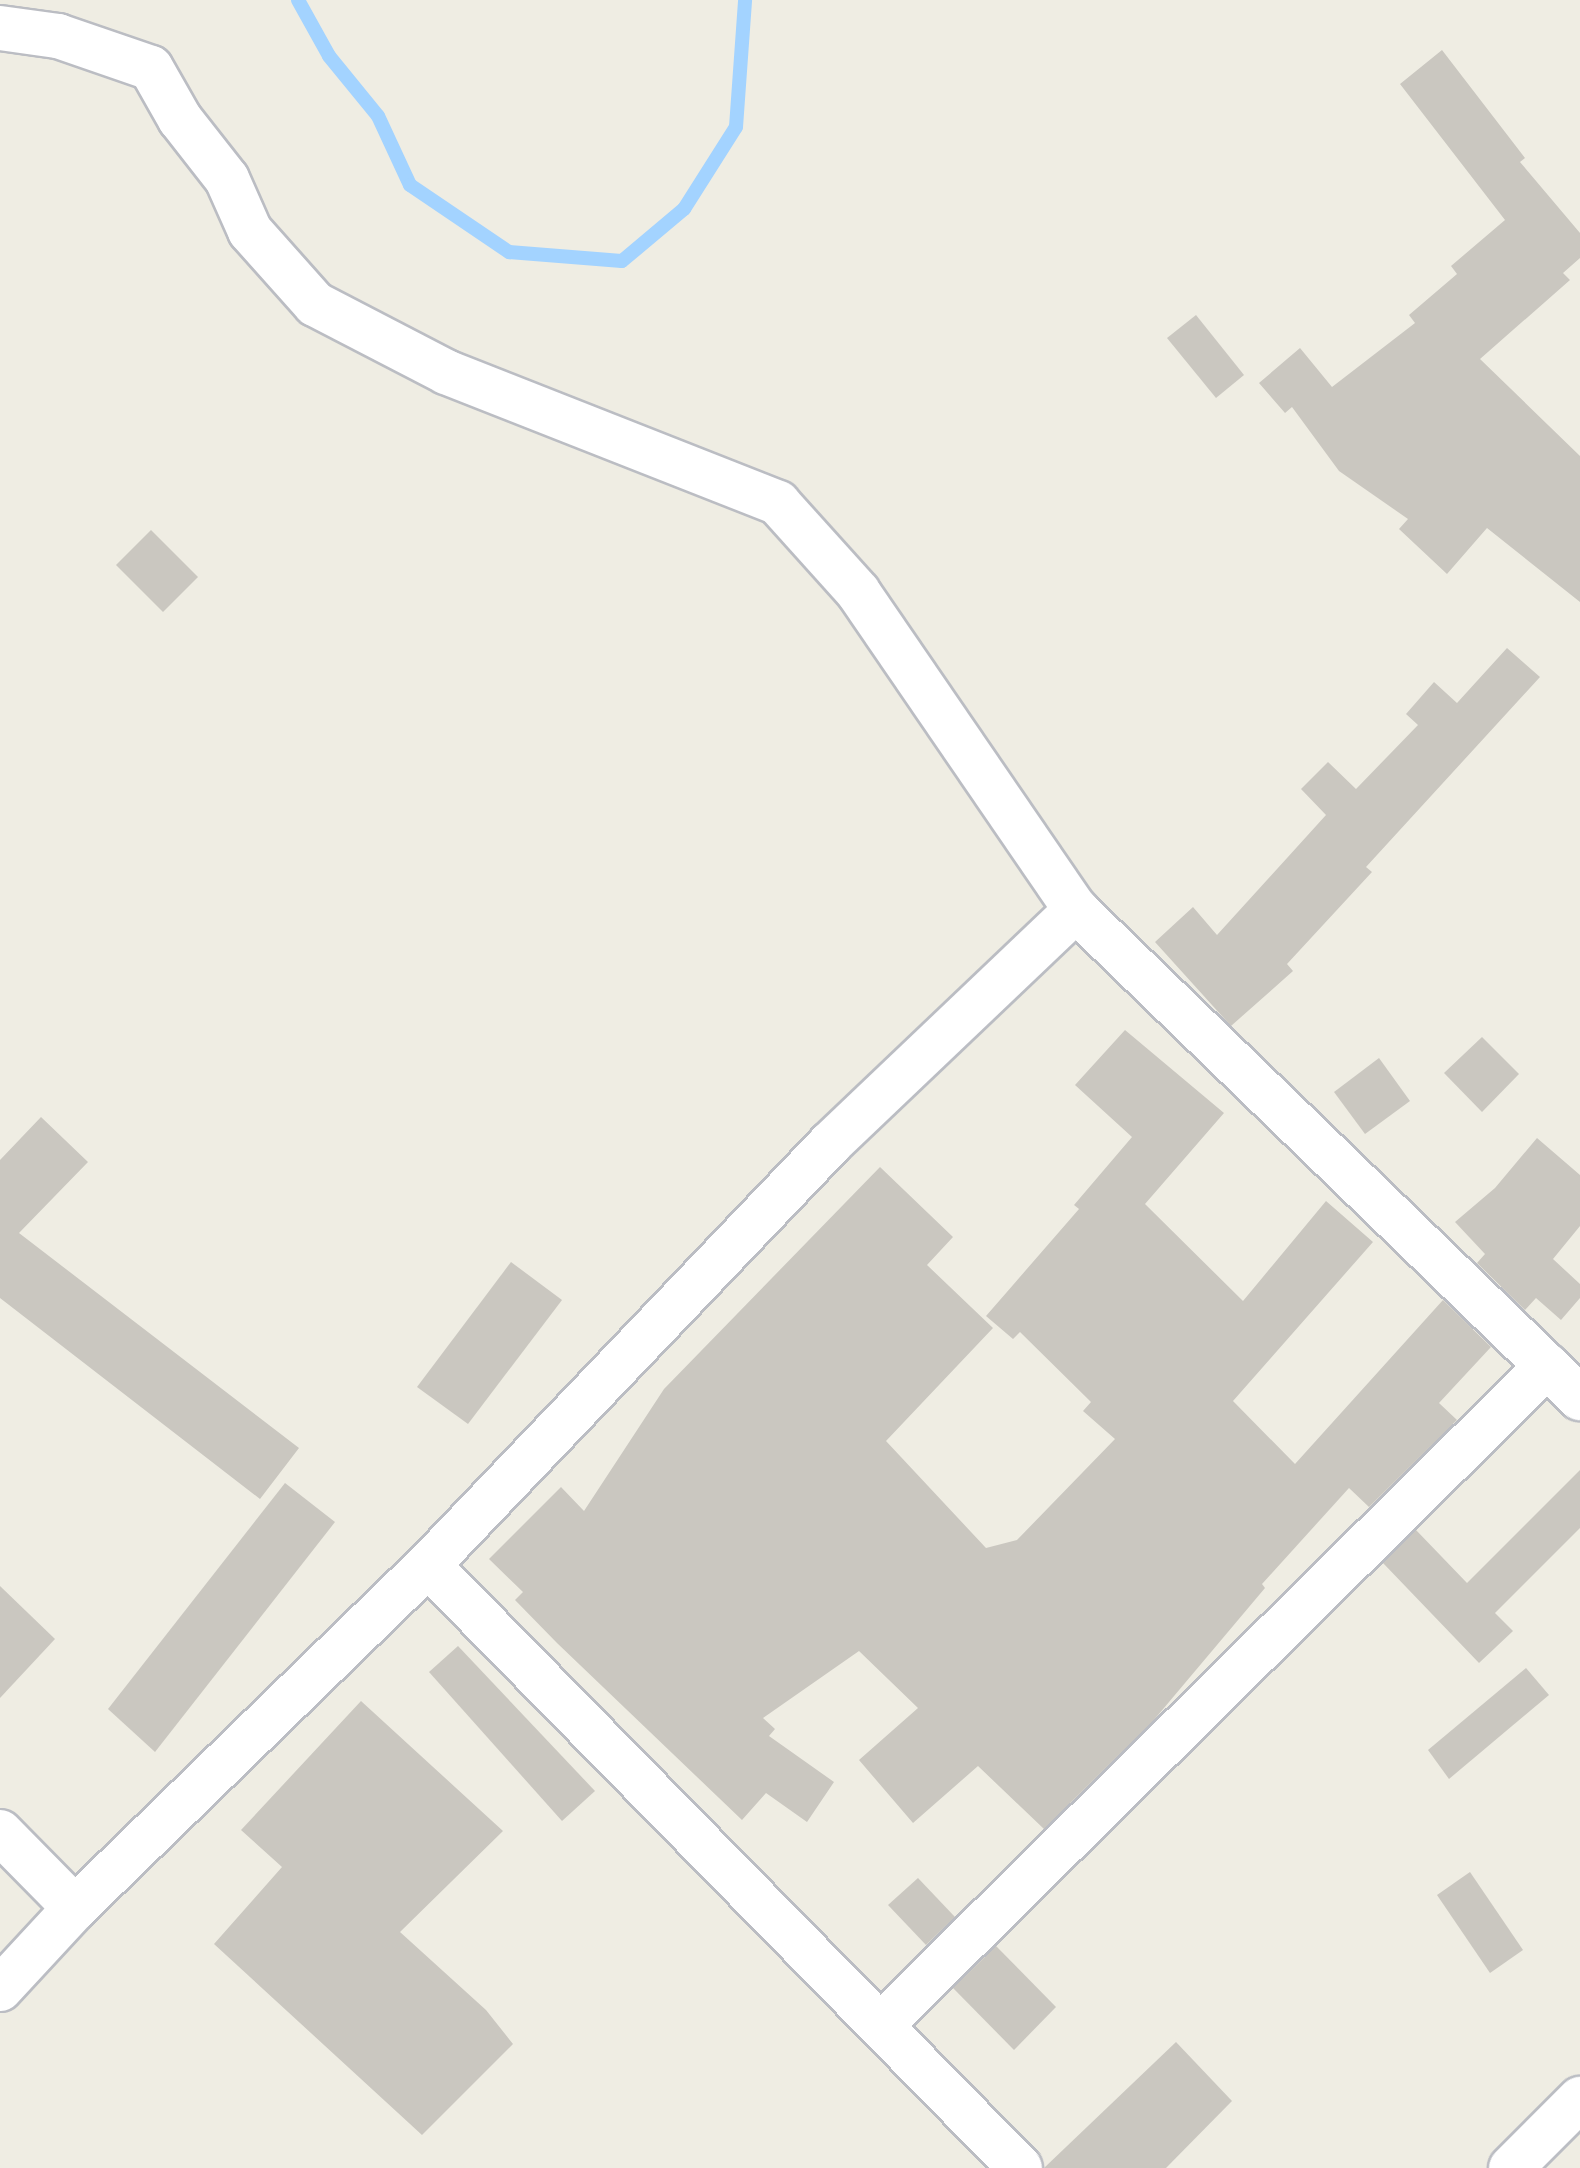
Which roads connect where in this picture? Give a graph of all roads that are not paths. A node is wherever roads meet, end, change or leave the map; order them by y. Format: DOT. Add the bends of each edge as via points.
graph roads {
  1 [pos="0,28"];
  2 [pos="1076,910"];
  3 [pos="1547,1366"];
  4 [pos="1580,1398"];
  5 [pos="428,1565"];
  6 [pos="0,1832"];
  7 [pos="75,1908"];
  8 [pos="0,1989"];
  9 [pos="881,2025"];
  10 [pos="1580,2099"];
  11 [pos="1020,2168"];
  12 [pos="1511,2168"];
  1 -- 2 [label="street" via="58,36 151,68 180,119 227,179 250,231 315,304 446,372 778,503 858,592"];
  2 -- 3 [label="street"];
  2 -- 5 [label="street" via="830,1144"];
  3 -- 4 [label="street"];
  3 -- 9 [label="street"];
  5 -- 7 [label="street"];
  5 -- 9 [label="street"];
  6 -- 7 [label="street"];
  7 -- 8 [label="street"];
  9 -- 11 [label="street"];
  10 -- 12 [label="street"];
}
